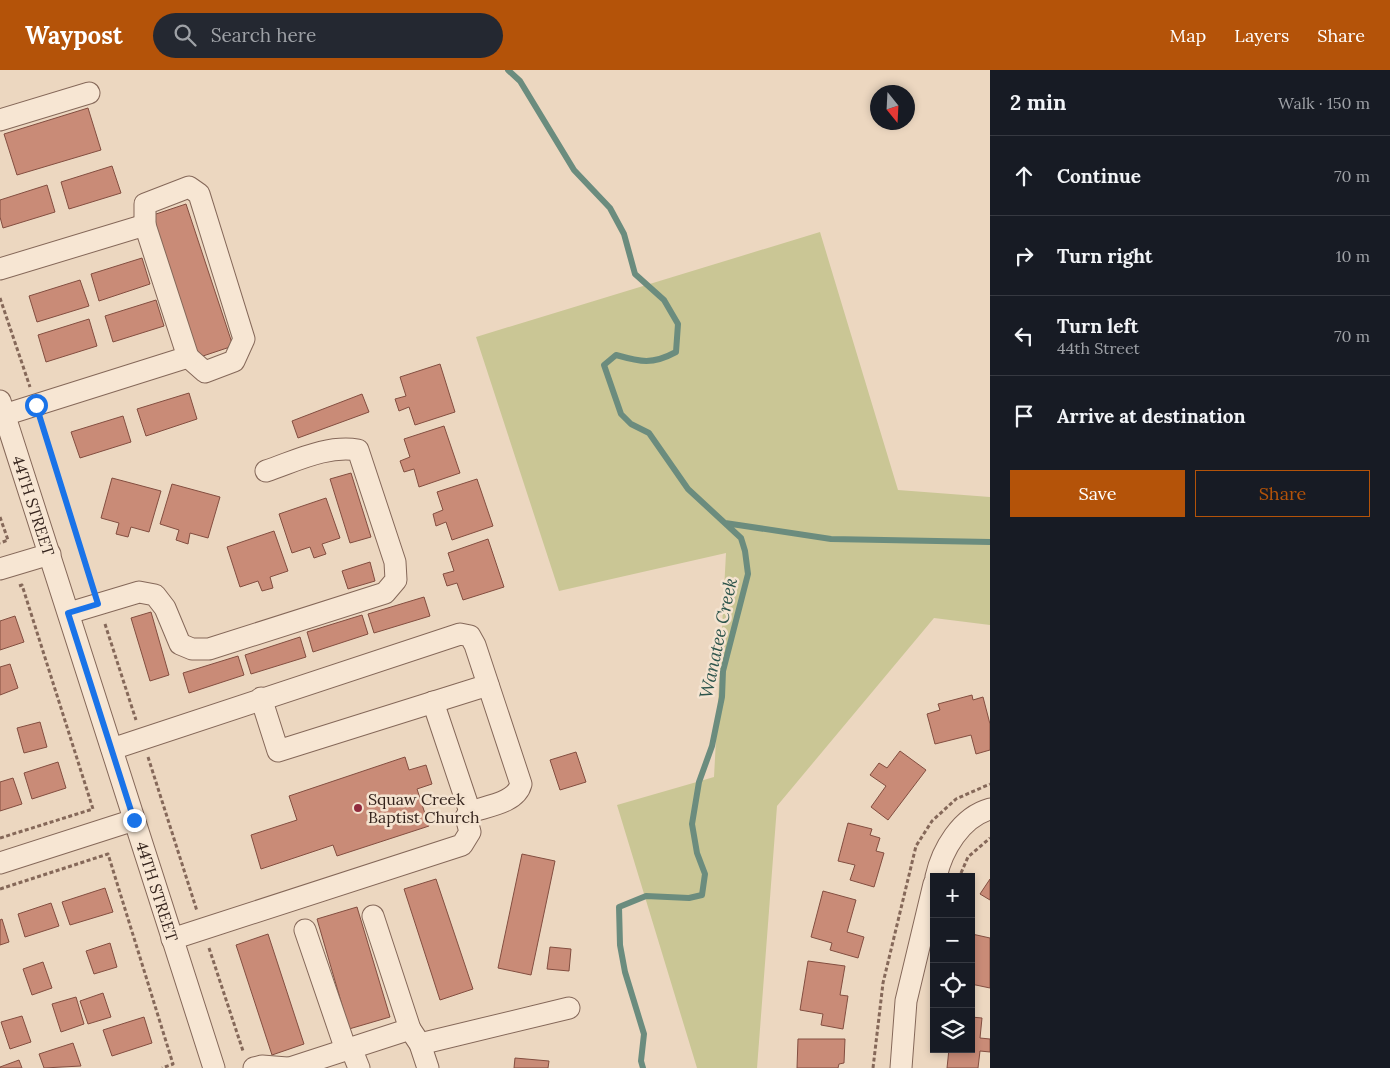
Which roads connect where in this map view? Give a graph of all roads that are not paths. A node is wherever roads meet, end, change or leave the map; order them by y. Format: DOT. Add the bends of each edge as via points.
graph roads {
  1 [pos="89,93"];
  2 [pos="0,120"];
  3 [pos="145,225"];
  4 [pos="0,269"];
  5 [pos="188,357"];
  6 [pos="2,408"];
  7 [pos="266,471"];
  8 [pos="50,554"];
  9 [pos="0,569"];
  10 [pos="68,613"];
  11 [pos="488,685"];
  12 [pos="261,698"];
  13 [pos="433,702"];
  14 [pos="112,749"];
  15 [pos="990,809"];
  16 [pos="470,812"];
  17 [pos="134,820"];
  18 [pos="0,863"];
  19 [pos="937,873"];
  20 [pos="930,901"];
  21 [pos="374,916"];
  22 [pos="305,930"];
  23 [pos="172,939"];
  24 [pos="569,1008"];
  25 [pos="415,1036"];
  26 [pos="348,1049"];
  27 [pos="249,1063"];
  28 [pos="214,1068"];
  29 [pos="288,1068"];
  30 [pos="359,1068"];
  31 [pos="428,1068"];
  32 [pos="900,1068"];
  1 -- 2 [label="street"];
  3 -- 4 [label="street"];
  3 -- 5 [label="street"];
  3 -- 5 [label="street" via="145,204 189,187 199,194 244,339 234,361 205,372"];
  5 -- 6 [label="street" via="36,405"];
  6 -- 8 [label="street, 44TH STREET"];
  7 -- 10 [label="street" via="328,450 358,450 395,562 396,580 385,593 209,649 192,649 180,644 164,608 154,595 139,592"];
  8 -- 9 [label="street"];
  8 -- 10 [label="street, 44TH STREET"];
  10 -- 14 [label="street, 44TH STREET"];
  11 -- 12 [label="street" via="470,636 460,634"];
  11 -- 13 [label="street"];
  11 -- 16 [label="street" via="521,784 512,798"];
  12 -- 13 [label="street" via="278,751"];
  12 -- 14 [label="street"];
  13 -- 16 [label="street"];
  14 -- 17 [label="street, 44TH STREET"];
  15 -- 19 [label="street" via="960,828 940,859"];
  16 -- 23 [label="street" via="466,817 470,832 462,846"];
  17 -- 18 [label="street"];
  17 -- 23 [label="street, 44TH STREET"];
  20 -- 32 [label="street" via="906,1001"];
  21 -- 25 [label="street"];
  22 -- 26 [label="street"];
  23 -- 28 [label="street, 44TH STREET"];
  24 -- 25 [label="street"];
  25 -- 26 [label="street"];
  25 -- 31 [label="street"];
  26 -- 29 [label="street"];
  26 -- 30 [label="street"];
  27 -- 29 [label="street"];
}
